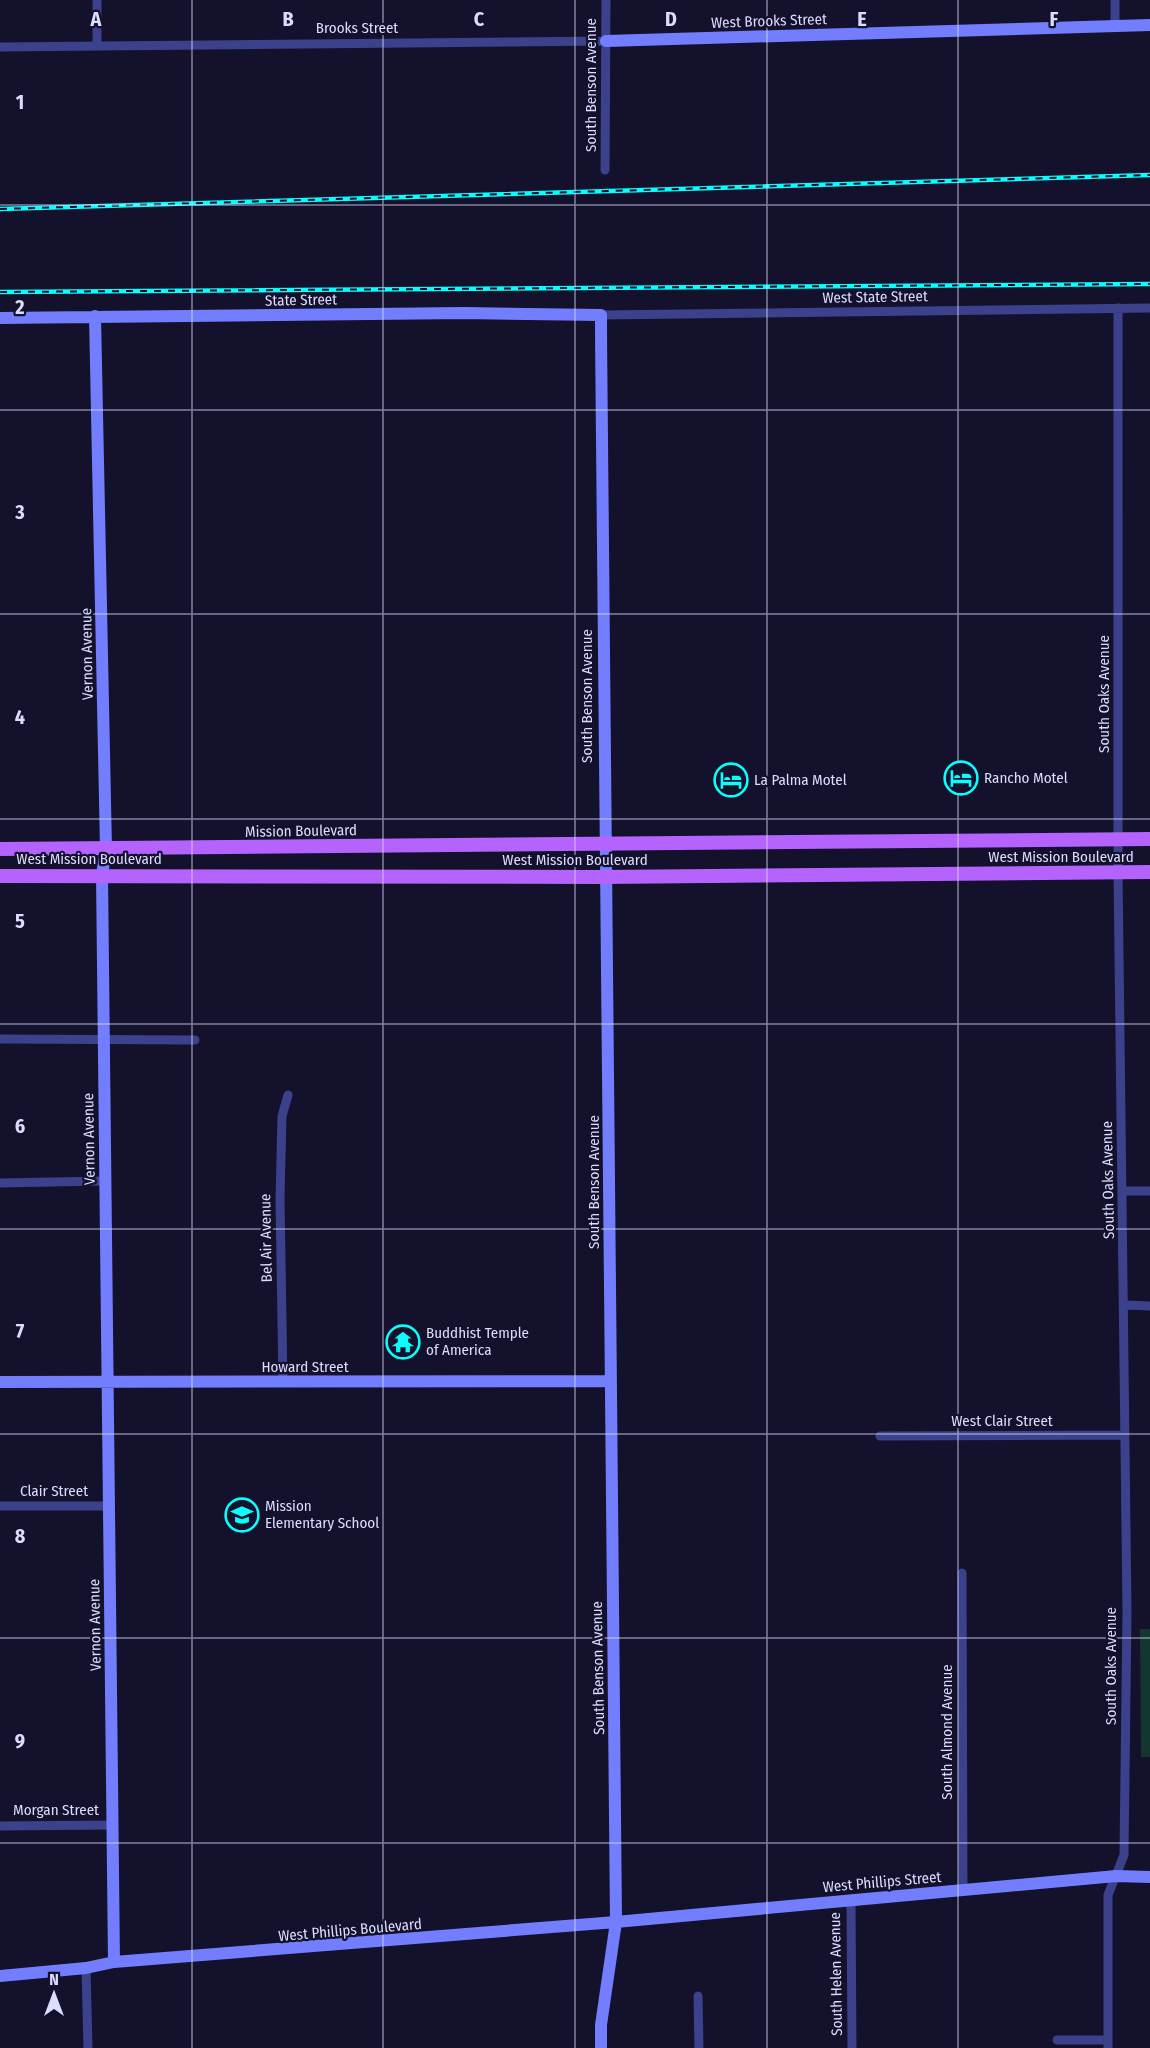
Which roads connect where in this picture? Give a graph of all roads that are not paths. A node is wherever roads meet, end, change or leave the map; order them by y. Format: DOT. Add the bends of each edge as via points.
graph roads {
  1 [pos="97,0"];
  2 [pos="606,0"];
  3 [pos="1115,0"];
  4 [pos="1150,25"];
  5 [pos="1115,26"];
  6 [pos="606,41"];
  7 [pos="97,45"];
  8 [pos="0,47"];
  9 [pos="605,170"];
  10 [pos="1118,308"];
  11 [pos="1150,308"];
  12 [pos="601,315"];
  13 [pos="95,316"];
  14 [pos="0,318"];
  15 [pos="1119,839"];
  16 [pos="1150,839"];
  17 [pos="602,845"];
  18 [pos="0,849"];
  19 [pos="106,849"];
  20 [pos="1118,872"];
  21 [pos="1150,872"];
  22 [pos="102,875"];
  23 [pos="0,876"];
  24 [pos="603,877"];
  25 [pos="0,1039"];
  26 [pos="103,1039"];
  27 [pos="195,1040"];
  28 [pos="288,1095"];
  29 [pos="104,1181"];
  30 [pos="0,1183"];
  31 [pos="1123,1191"];
  32 [pos="1150,1191"];
  33 [pos="1125,1305"];
  34 [pos="1150,1306"];
  35 [pos="610,1381"];
  36 [pos="0,1382"];
  37 [pos="106,1382"];
  38 [pos="284,1382"];
  39 [pos="1125,1435"];
  40 [pos="880,1436"];
  41 [pos="0,1506"];
  42 [pos="108,1506"];
  43 [pos="962,1573"];
  44 [pos="112,1825"];
  45 [pos="0,1826"];
  46 [pos="1116,1876"];
  47 [pos="1150,1877"];
  48 [pos="963,1891"];
  49 [pos="851,1899"];
  50 [pos="616,1922"];
  51 [pos="114,1962"];
  52 [pos="86,1968"];
  53 [pos="0,1976"];
  54 [pos="698,1996"];
  55 [pos="1056,2040"];
  56 [pos="1108,2044"];
  57 [pos="88,2048"];
  58 [pos="601,2048"];
  59 [pos="699,2048"];
  60 [pos="852,2048"];
  1 -- 7 [label="street"];
  2 -- 6 [label="street, South Benson Avenue"];
  3 -- 5 [label="street"];
  4 -- 5 [label="street, West Brooks Street"];
  5 -- 6 [label="street, West Brooks Street"];
  6 -- 7 [label="street, Brooks Street"];
  6 -- 9 [label="street, South Benson Avenue"];
  7 -- 8 [label="street, Brooks Street"];
  10 -- 11 [label="street, West State Street"];
  10 -- 12 [label="street, West State Street"];
  10 -- 15 [label="street, South Oaks Avenue"];
  12 -- 13 [label="street, State Street"];
  12 -- 17 [label="street, South Benson Avenue"];
  13 -- 14 [label="street, State Street"];
  13 -- 19 [label="street, Vernon Avenue"];
  15 -- 16 [label="main road, West Mission Boulevard"];
  15 -- 17 [label="main road, West Mission Boulevard"];
  15 -- 20 [label="street, South Oaks Avenue"];
  17 -- 19 [label="main road, Mission Boulevard"];
  17 -- 24 [label="street, South Benson Avenue"];
  18 -- 19 [label="main road, Mission Boulevard"];
  19 -- 22 [label="street, Vernon Avenue"];
  20 -- 21 [label="main road, West Mission Boulevard"];
  20 -- 24 [label="main road, West Mission Boulevard"];
  20 -- 31 [label="street, South Oaks Avenue"];
  22 -- 23 [label="main road, West Mission Boulevard"];
  22 -- 24 [label="main road, West Mission Boulevard"];
  22 -- 26 [label="street, Vernon Avenue"];
  24 -- 35 [label="street, South Benson Avenue"];
  25 -- 26 [label="street"];
  26 -- 27 [label="street"];
  26 -- 29 [label="street, Vernon Avenue"];
  28 -- 38 [label="street, Bel Air Avenue" via="282,1116 281,1176"];
  29 -- 30 [label="street"];
  29 -- 37 [label="street, Vernon Avenue"];
  31 -- 32 [label="street"];
  31 -- 33 [label="street, South Oaks Avenue"];
  33 -- 34 [label="street"];
  33 -- 39 [label="street, South Oaks Avenue"];
  35 -- 38 [label="street, Howard Street"];
  35 -- 50 [label="street, South Benson Avenue"];
  36 -- 37 [label="street, Howard Street"];
  37 -- 38 [label="street, Howard Street"];
  37 -- 42 [label="street, Vernon Avenue"];
  39 -- 40 [label="street, West Clair Street"];
  39 -- 46 [label="street, South Oaks Avenue" via="1124,1855"];
  41 -- 42 [label="street, Clair Street"];
  42 -- 44 [label="street, Vernon Avenue"];
  43 -- 48 [label="street, South Almond Avenue"];
  44 -- 45 [label="street, Morgan Street"];
  44 -- 51 [label="street, Vernon Avenue"];
  46 -- 47 [label="street, West Phillips Street"];
  46 -- 48 [label="street, West Phillips Street"];
  46 -- 56 [label="street, South Oaks Avenue" via="1108,1895"];
  48 -- 49 [label="street, West Phillips Street"];
  49 -- 50 [label="street, West Phillips Street"];
  49 -- 60 [label="street, South Helen Avenue"];
  50 -- 51 [label="street, West Phillips Boulevard"];
  50 -- 58 [label="street, South Benson Avenue"];
  51 -- 52 [label="street, West Phillips Boulevard"];
  52 -- 53 [label="street, West Phillips Boulevard"];
  52 -- 57 [label="street"];
  54 -- 59 [label="street"];
  55 -- 56 [label="street"];
}
